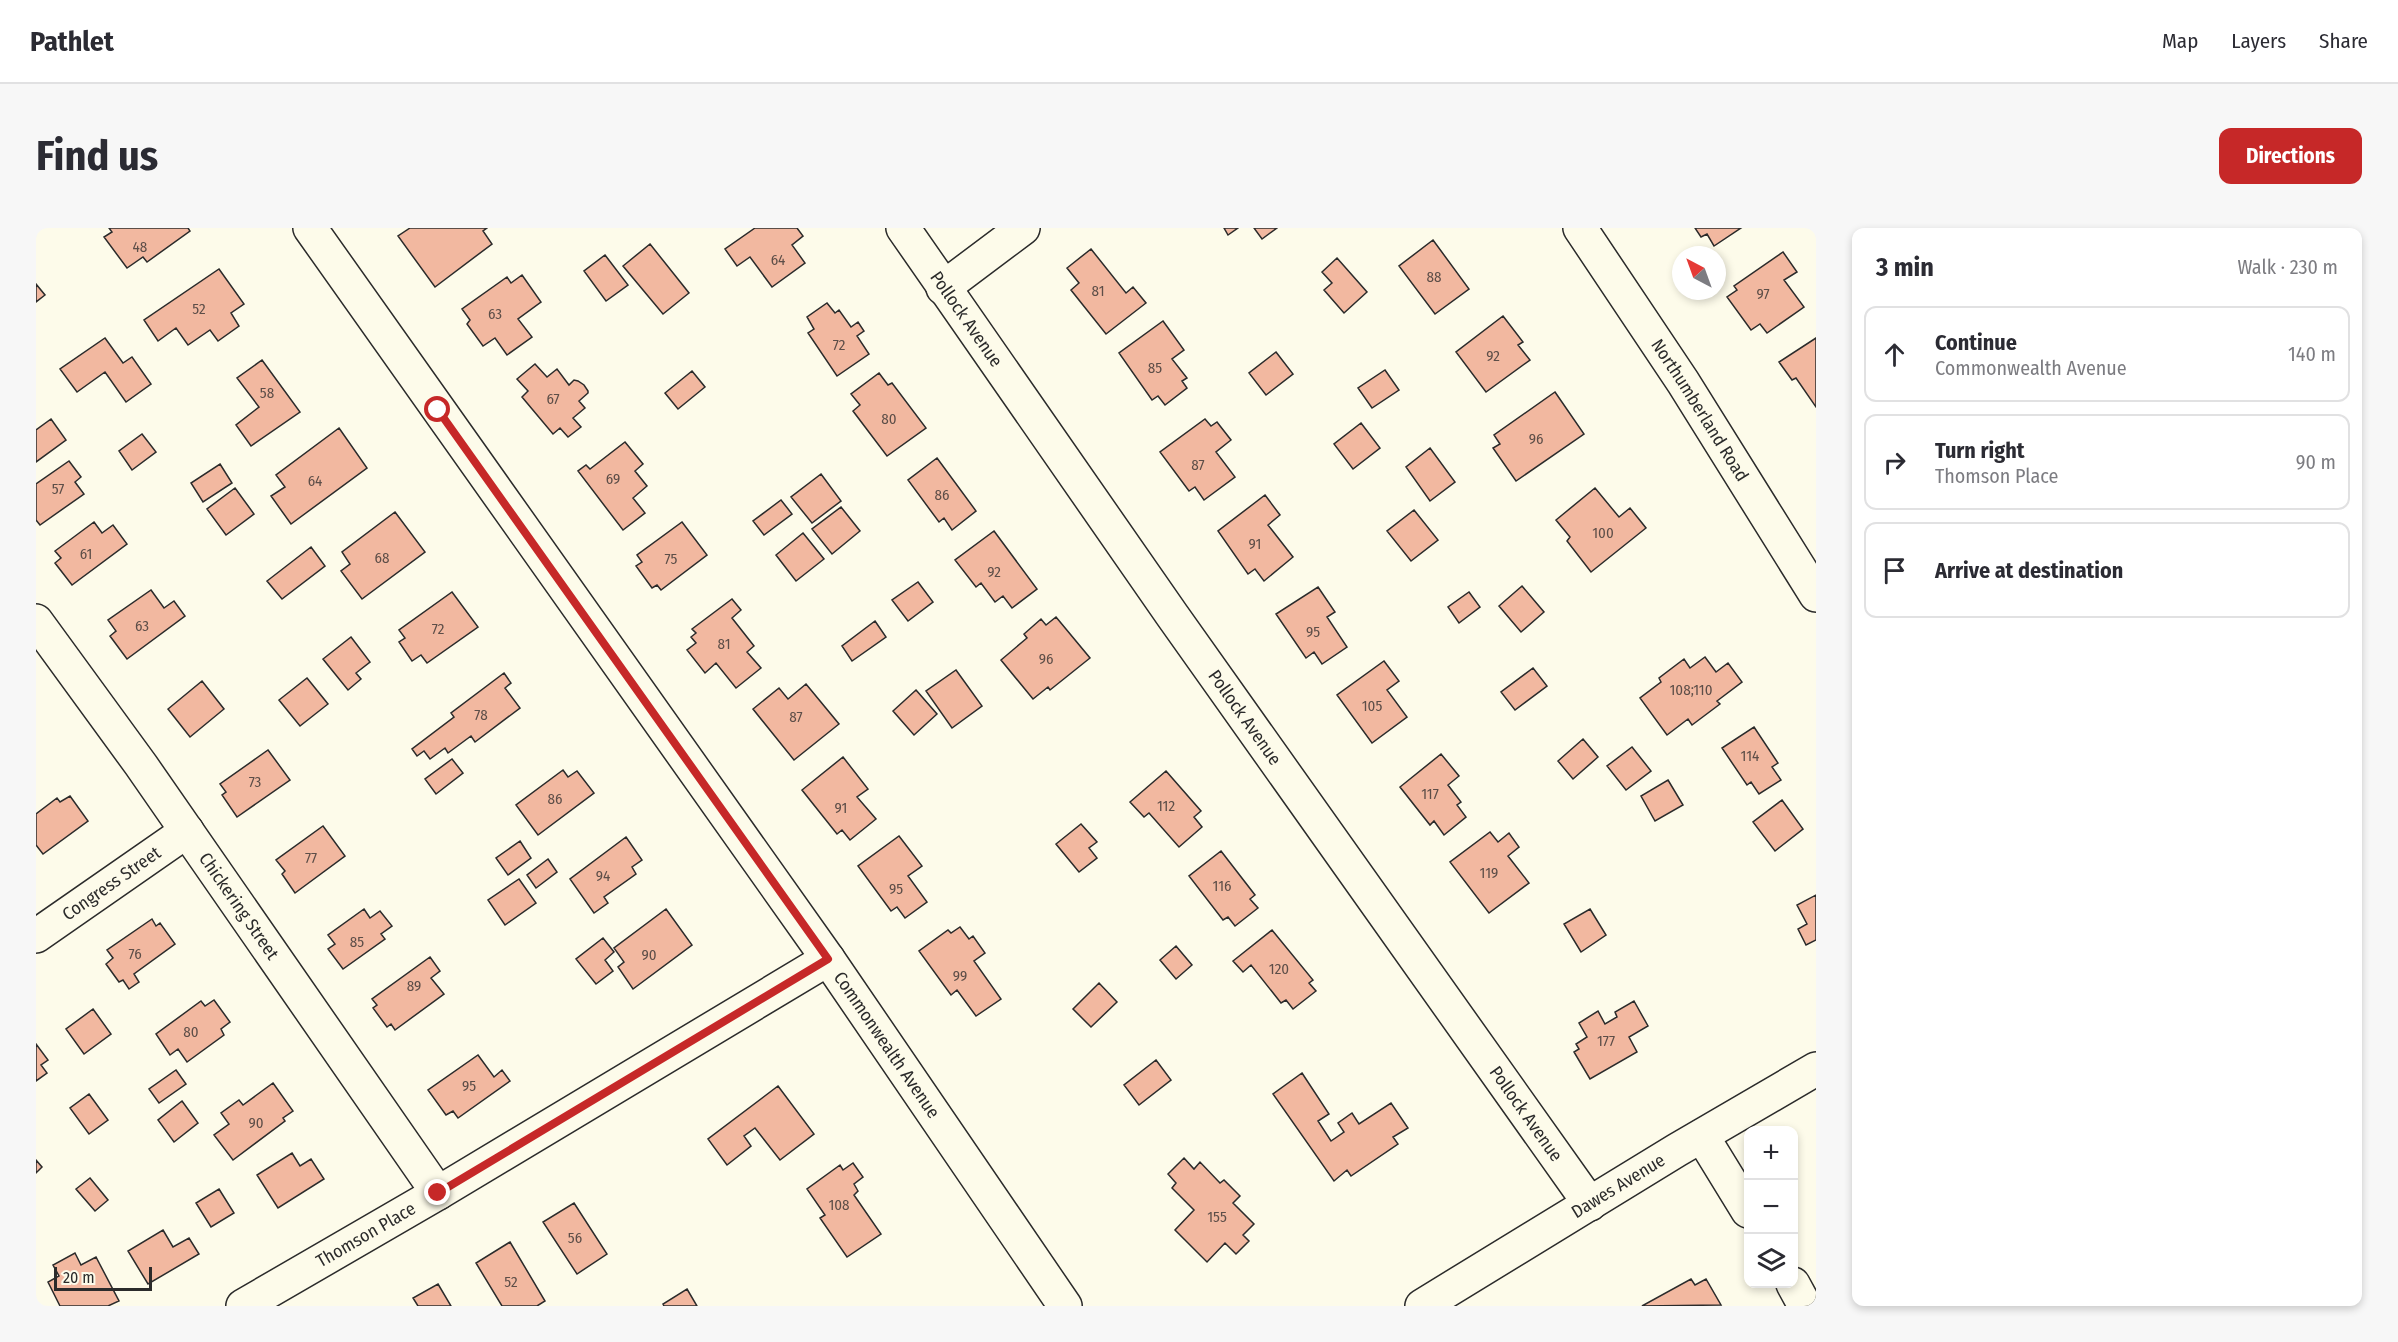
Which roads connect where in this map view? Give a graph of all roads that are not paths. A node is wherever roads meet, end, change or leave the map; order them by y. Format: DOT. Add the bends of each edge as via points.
graph roads {
  1 [pos="310,228"];
  2 [pos="903,228"];
  3 [pos="1023,228"];
  4 [pos="1580,228"];
  5 [pos="943,288"];
  6 [pos="1816,595"];
  7 [pos="36,621"];
  8 [pos="188,831"];
  9 [pos="36,936"];
  10 [pos="828,959"];
  11 [pos="1816,1069"];
  12 [pos="1702,1136"];
  13 [pos="438,1193"];
  14 [pos="1744,1203"];
  15 [pos="1590,1204"];
  16 [pos="1795,1288"];
  17 [pos="243,1306"];
  18 [pos="1065,1306"];
  19 [pos="1422,1306"];
  20 [pos="1805,1306"];
  1 -- 10 [label="street, Commonwealth Avenue"];
  2 -- 5 [label="street, Pollock Avenue"];
  3 -- 5 [label="street"];
  4 -- 6 [label="street, Northumberland Road" via="1683,382"];
  5 -- 15 [label="street, Pollock Avenue"];
  7 -- 8 [label="street, Chickering Street"];
  8 -- 9 [label="street, Congress Street"];
  8 -- 13 [label="street, Chickering Street"];
  10 -- 13 [label="street, Thomson Place"];
  10 -- 18 [label="street, Commonwealth Avenue"];
  11 -- 12 [label="street, Dawes Avenue"];
  12 -- 14 [label="street"];
  12 -- 15 [label="street, Dawes Avenue"];
  13 -- 17 [label="street, Thomson Place"];
  15 -- 19 [label="street, Dawes Avenue"];
  16 -- 20 [label="street"];
}
